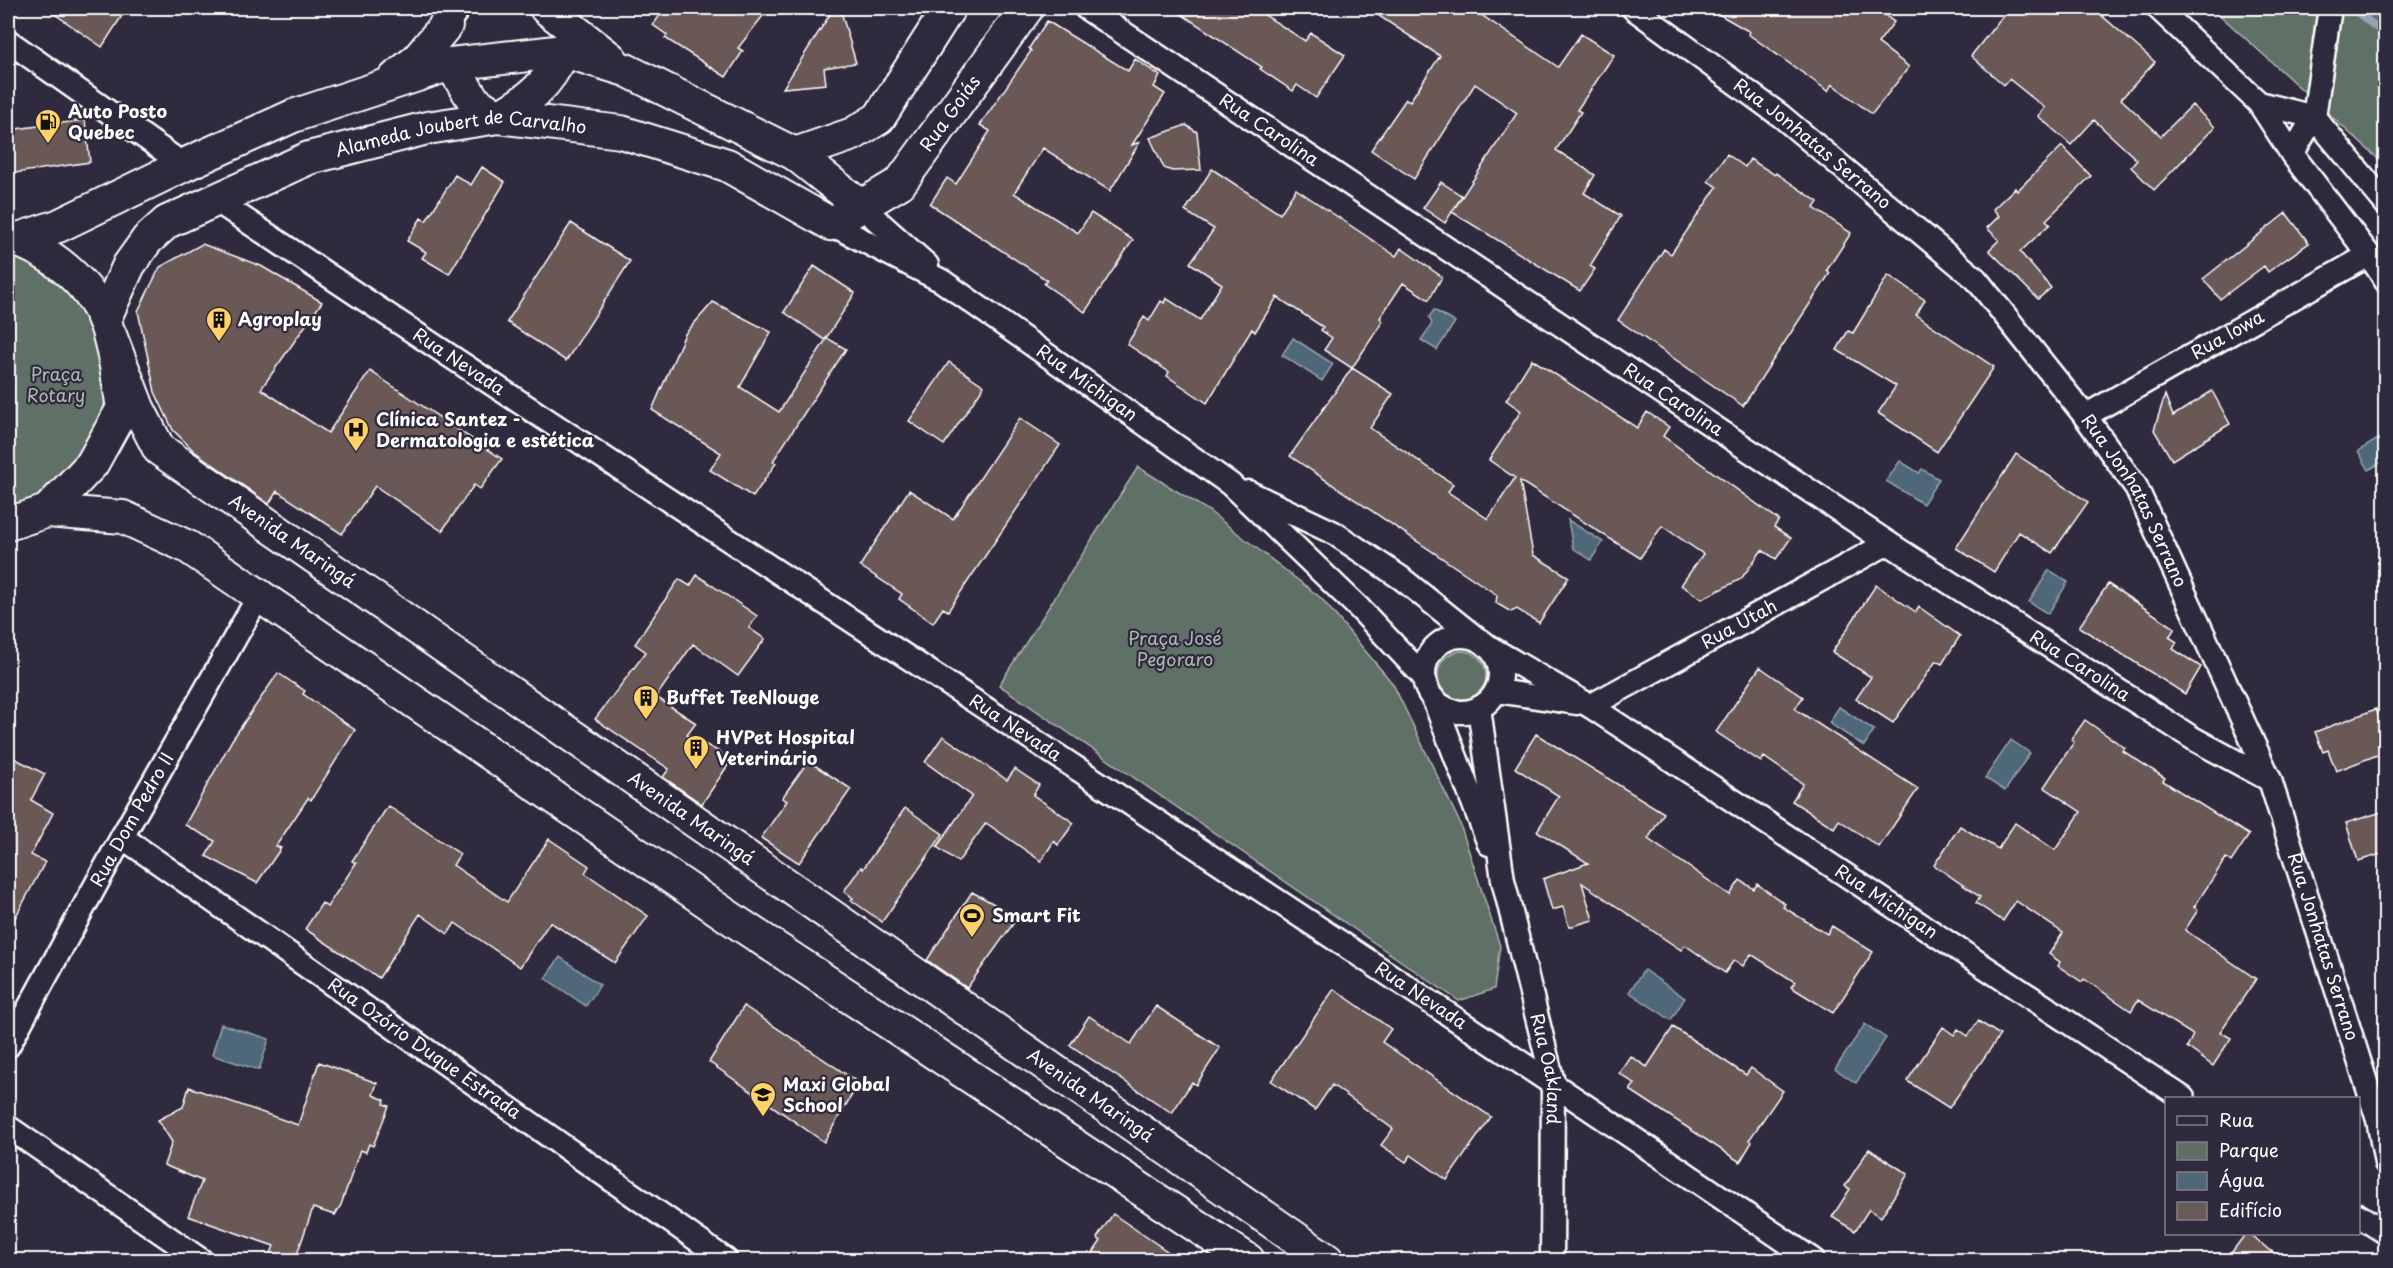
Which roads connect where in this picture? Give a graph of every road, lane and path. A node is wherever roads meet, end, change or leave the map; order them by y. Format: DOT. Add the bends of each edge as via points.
graph roads {
  1 [pos="545,8"];
  2 [pos="949,8"];
  3 [pos="1027,8"];
  4 [pos="1086,8"];
  5 [pos="1633,8"];
  6 [pos="2158,8"];
  7 [pos="2330,8"];
  8 [pos="449,13"];
  9 [pos="8,41"];
  10 [pos="564,51"];
  11 [pos="451,64"];
  12 [pos="626,70"];
  13 [pos="383,87"];
  14 [pos="2259,103"];
  15 [pos="498,117"];
  16 [pos="2314,117"];
  17 [pos="795,154"];
  18 [pos="2292,154"];
  19 [pos="184,165"];
  20 [pos="214,199"];
  21 [pos="2385,204"];
  22 [pos="862,207"];
  23 [pos="831,224"];
  24 [pos="11,239"];
  25 [pos="2369,255"];
  26 [pos="942,281"];
  27 [pos="2385,281"];
  28 [pos="107,328"];
  29 [pos="2085,416"];
  30 [pos="1230,484"];
  31 [pos="47,511"];
  32 [pos="8,524"];
  33 [pos="1888,543"];
  34 [pos="260,594"];
  35 [pos="1483,643"];
  36 [pos="1424,677"];
  37 [pos="1497,691"];
  38 [pos="1434,700"];
  39 [pos="1590,706"];
  40 [pos="1479,708"];
  41 [pos="2270,780"];
  42 [pos="122,837"];
  43 [pos="1503,880"];
  44 [pos="8,1046"];
  45 [pos="1553,1082"];
  46 [pos="2181,1097"];
  47 [pos="8,1127"];
  48 [pos="2385,1163"];
  49 [pos="2360,1216"];
  50 [pos="2385,1233"];
  51 [pos="201,1260"];
  52 [pos="726,1260"];
  53 [pos="1248,1260"];
  54 [pos="1326,1260"];
  55 [pos="1552,1260"];
  56 [pos="1813,1260"];
  1 -- 10 [label="street"];
  1 -- 12 [label="main road"];
  2 -- 17 [label="main road" via="879,118 853,134"];
  3 -- 22 [label="main road, Rua Goiás" via="900,183"];
  4 -- 33 [label="street, Rua Carolina"];
  5 -- 29 [label="street, Rua Jonhatas Serrano" via="1781,116 1976,279"];
  6 -- 14 [label="street"];
  7 -- 16 [label="street"];
  8 -- 11 [label="street"];
  8 -- 13 [label="main road" via="418,59"];
  9 -- 19 [label="street"];
  10 -- 11 [label="main road"];
  10 -- 12 [label="main road"];
  10 -- 15 [label="main road" via="553,75 541,89"];
  11 -- 13 [label="main road"];
  11 -- 15 [label="main road" via="474,101"];
  12 -- 17 [label="main road"];
  13 -- 19 [label="main road" via="293,116"];
  14 -- 16 [label="street"];
  14 -- 18 [label="street"];
  15 -- 20 [label="main road, Alameda Joubert de Carvalho" via="427,128 309,158"];
  15 -- 23 [label="main road, Alameda Joubert de Carvalho" via="621,132 727,165"];
  16 -- 18 [label="street"];
  16 -- 21 [label="street"];
  17 -- 22 [label="main road"];
  18 -- 25 [label="street"];
  19 -- 24 [label="main road" via="58,226"];
  20 -- 28 [label="main road, Alameda Joubert de Carvalho" via="167,222 147,240 129,266"];
  20 -- 45 [label="street, Rua Nevada"];
  22 -- 23 [label="main road"];
  22 -- 26 [label="street, Rua Michigan"];
  23 -- 26 [label="street, Rua Michigan"];
  24 -- 28 [label="main road" via="52,258 83,285"];
  25 -- 27 [label="street"];
  25 -- 29 [label="street, Rua Iowa"];
  26 -- 30 [label="street, Rua Michigan"];
  28 -- 31 [label="main road" via="123,408 92,464"];
  28 -- 54 [label="main road, Avenida Maringá" via="138,408 159,449"];
  29 -- 41 [label="street, Rua Jonhatas Serrano" via="2136,487"];
  30 -- 35 [label="street, Rua Michigan" via="1334,533 1401,578"];
  30 -- 36 [label="street, Rua Michigan"];
  31 -- 32 [label="main road"];
  31 -- 34 [label="main road" via="123,517 142,524 188,547"];
  33 -- 39 [label="street, Rua Utah"];
  33 -- 41 [label="street, Rua Carolina" via="2194,739"];
  34 -- 42 [label="street, Rua Dom Pedro II"];
  34 -- 53 [label="main road" via="738,923"];
  35 -- 36 [label="street" via="1457,636 1439,643 1428,658"];
  35 -- 37 [label="street" via="1500,666"];
  35 -- 39 [label="street, Rua Michigan"];
  36 -- 38 [label="street"];
  37 -- 39 [label="street, Rua Michigan"];
  37 -- 40 [label="street"];
  38 -- 40 [label="street" via="1455,712"];
  38 -- 43 [label="street, Rua Oakland"];
  39 -- 46 [label="street, Rua Michigan"];
  40 -- 43 [label="street, Rua Oakland"];
  41 -- 48 [label="street, Rua Jonhatas Serrano" via="2378,1120"];
  42 -- 44 [label="street, Rua Dom Pedro II"];
  42 -- 52 [label="street, Rua Ozório Duque Estrada"];
  43 -- 45 [label="street, Rua Oakland"];
  45 -- 55 [label="street, Rua Oakland"];
  45 -- 56 [label="street, Rua Nevada"];
  47 -- 51 [label="street"];
  49 -- 50 [label="street"];
}
